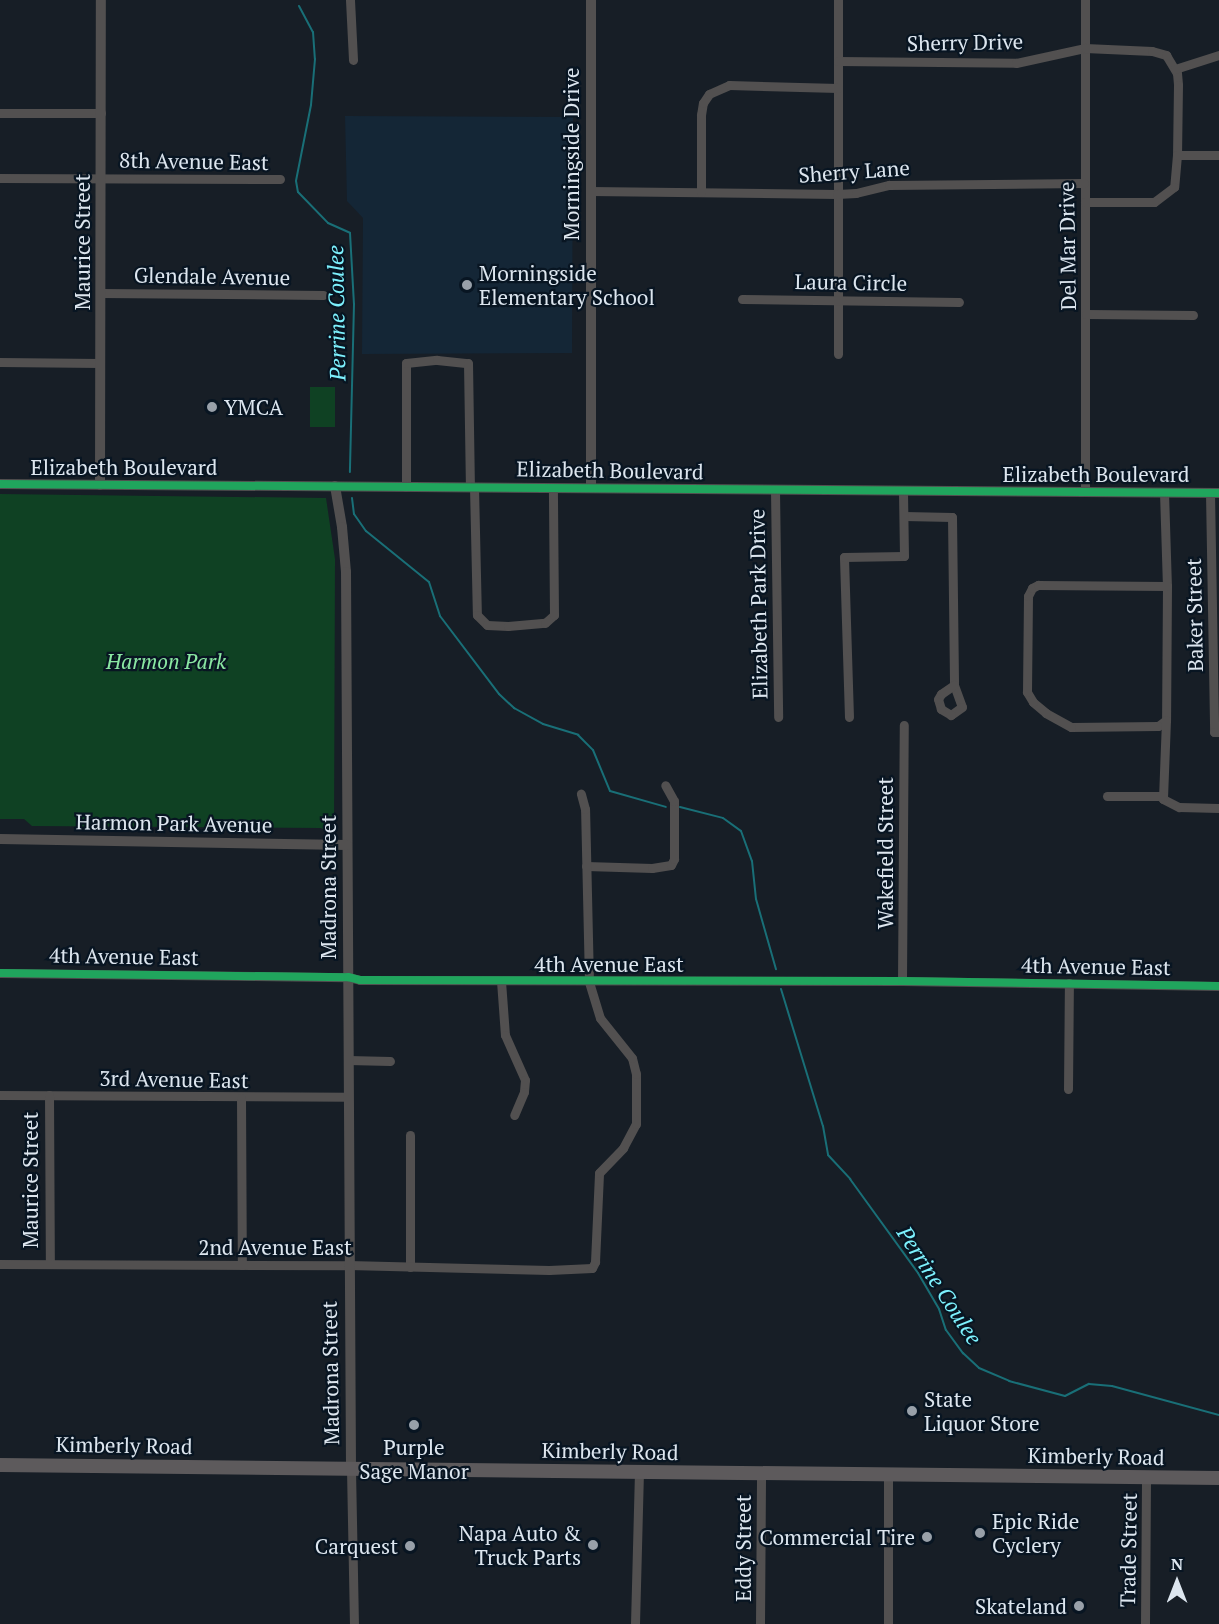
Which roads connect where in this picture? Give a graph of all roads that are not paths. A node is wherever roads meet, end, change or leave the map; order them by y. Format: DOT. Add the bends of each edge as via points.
graph roads {
  1 [pos="101,0"];
  2 [pos="350,0"];
  3 [pos="591,0"];
  4 [pos="838,0"];
  5 [pos="1085,0"];
  6 [pos="1084,48"];
  7 [pos="1219,55"];
  8 [pos="353,60"];
  9 [pos="838,61"];
  10 [pos="1175,69"];
  11 [pos="838,88"];
  12 [pos="0,113"];
  13 [pos="101,113"];
  14 [pos="1177,155"];
  15 [pos="1219,155"];
  16 [pos="0,178"];
  17 [pos="102,178"];
  18 [pos="280,180"];
  19 [pos="1084,183"];
  20 [pos="590,191"];
  21 [pos="701,192"];
  22 [pos="837,194"];
  23 [pos="1085,202"];
  24 [pos="101,293"];
  25 [pos="323,295"];
  26 [pos="742,299"];
  27 [pos="839,300"];
  28 [pos="959,302"];
  29 [pos="1086,315"];
  30 [pos="1193,315"];
  31 [pos="838,354"];
  32 [pos="0,362"];
  33 [pos="100,363"];
  34 [pos="0,484"];
  35 [pos="100,485"];
  36 [pos="336,486"];
  37 [pos="406,487"];
  38 [pos="472,487"];
  39 [pos="553,488"];
  40 [pos="591,488"];
  41 [pos="775,490"];
  42 [pos="903,491"];
  43 [pos="1085,492"];
  44 [pos="1164,492"];
  45 [pos="1214,493"];
  46 [pos="904,516"];
  47 [pos="1167,586"];
  48 [pos="954,685"];
  49 [pos="777,717"];
  50 [pos="849,717"];
  51 [pos="1166,720"];
  52 [pos="904,725"];
  53 [pos="1219,732"];
  54 [pos="664,785"];
  55 [pos="580,794"];
  56 [pos="1107,796"];
  57 [pos="1163,796"];
  58 [pos="1219,808"];
  59 [pos="0,839"];
  60 [pos="347,845"];
  61 [pos="586,866"];
  62 [pos="0,973"];
  63 [pos="348,977"];
  64 [pos="501,981"];
  65 [pos="902,981"];
  66 [pos="590,982"];
  67 [pos="1069,983"];
  68 [pos="1219,986"];
  69 [pos="348,1060"];
  70 [pos="390,1061"];
  71 [pos="1068,1089"];
  72 [pos="0,1095"];
  73 [pos="49,1095"];
  74 [pos="348,1097"];
  75 [pos="241,1098"];
  76 [pos="514,1115"];
  77 [pos="410,1135"];
  78 [pos="0,1263"];
  79 [pos="50,1264"];
  80 [pos="242,1266"];
  81 [pos="348,1266"];
  82 [pos="410,1267"];
  83 [pos="0,1465"];
  84 [pos="351,1469"];
  85 [pos="639,1472"];
  86 [pos="761,1473"];
  87 [pos="888,1474"];
  88 [pos="1146,1477"];
  89 [pos="1219,1478"];
  90 [pos="354,1624"];
  91 [pos="635,1624"];
  92 [pos="760,1624"];
  93 [pos="888,1624"];
  94 [pos="1145,1624"];
  1 -- 13 [label="street, Maurice Street"];
  2 -- 8 [label="street"];
  3 -- 20 [label="street, Morningside Drive"];
  4 -- 9 [label="street"];
  5 -- 6 [label="street, Del Mar Drive"];
  6 -- 9 [label="street, Sherry Drive" via="1016,63"];
  6 -- 10 [label="street, Sherry Drive" via="1152,51 1166,55"];
  6 -- 19 [label="street, Del Mar Drive"];
  7 -- 10 [label="street"];
  9 -- 11 [label="street"];
  10 -- 14 [label="street"];
  11 -- 21 [label="street" via="729,85 710,94 700,115"];
  11 -- 22 [label="street"];
  12 -- 13 [label="street"];
  13 -- 17 [label="street, Maurice Street"];
  14 -- 15 [label="street"];
  14 -- 23 [label="street" via="1174,187 1154,202"];
  16 -- 17 [label="street, 8th Avenue East"];
  17 -- 18 [label="street, 8th Avenue East"];
  17 -- 24 [label="street, Maurice Street"];
  19 -- 22 [label="street, Sherry Lane" via="889,185"];
  19 -- 23 [label="street, Del Mar Drive"];
  20 -- 21 [label="street, Sherry Lane"];
  20 -- 40 [label="street, Morningside Drive"];
  21 -- 22 [label="street, Sherry Lane"];
  22 -- 27 [label="street"];
  23 -- 29 [label="street, Del Mar Drive"];
  24 -- 25 [label="street, Glendale Avenue"];
  24 -- 33 [label="street, Maurice Street"];
  26 -- 27 [label="street, Laura Circle"];
  27 -- 28 [label="street, Laura Circle"];
  27 -- 31 [label="street"];
  29 -- 30 [label="street"];
  29 -- 43 [label="street, Del Mar Drive"];
  32 -- 33 [label="street"];
  33 -- 35 [label="street, Maurice Street"];
  34 -- 35 [label="street, Elizabeth Boulevard"];
  35 -- 36 [label="street, Elizabeth Boulevard"];
  36 -- 37 [label="street, Elizabeth Boulevard"];
  36 -- 60 [label="street, Madrona Street" via="346,572"];
  37 -- 38 [label="street, Elizabeth Boulevard"];
  37 -- 38 [label="street" via="406,363 437,360 468,363"];
  38 -- 39 [label="street, Elizabeth Boulevard"];
  38 -- 39 [label="street" via="477,615 487,625 508,626 545,623 554,615"];
  39 -- 40 [label="street, Elizabeth Boulevard"];
  40 -- 41 [label="street, Elizabeth Boulevard"];
  41 -- 42 [label="street, Elizabeth Boulevard"];
  41 -- 49 [label="street, Elizabeth Park Drive"];
  42 -- 43 [label="street, Elizabeth Boulevard"];
  42 -- 46 [label="street"];
  43 -- 44 [label="street, Elizabeth Boulevard"];
  44 -- 45 [label="street, Elizabeth Boulevard"];
  44 -- 47 [label="street"];
  45 -- 53 [label="street, Baker Street" via="1214,732"];
  46 -- 48 [label="street" via="952,517"];
  46 -- 50 [label="street" via="904,556 844,557"];
  47 -- 51 [label="street"];
  47 -- 51 [label="street" via="1032,588 1028,596 1027,681 1027,692 1033,702 1071,727 1158,726"];
  51 -- 57 [label="street"];
  52 -- 65 [label="street, Wakefield Street"];
  54 -- 61 [label="street" via="674,801 671,865"];
  55 -- 61 [label="street" via="585,809"];
  56 -- 57 [label="street"];
  57 -- 58 [label="street" via="1179,807"];
  59 -- 60 [label="street, Harmon Park Avenue"];
  60 -- 63 [label="street, Madrona Street"];
  61 -- 66 [label="street"];
  62 -- 63 [label="street, 4th Avenue East"];
  63 -- 64 [label="street, 4th Avenue East"];
  63 -- 69 [label="street, Madrona Street"];
  64 -- 66 [label="street, 4th Avenue East"];
  64 -- 76 [label="street" via="505,1035 525,1080"];
  65 -- 66 [label="street, 4th Avenue East"];
  65 -- 67 [label="street, 4th Avenue East"];
  66 -- 82 [label="street, 2nd Avenue East" via="600,1018 632,1058 636,1074 636,1124 623,1148 599,1173 592,1268"];
  67 -- 68 [label="street, 4th Avenue East"];
  67 -- 71 [label="street"];
  69 -- 70 [label="street"];
  69 -- 74 [label="street, Madrona Street"];
  72 -- 73 [label="street, 3rd Avenue East"];
  73 -- 75 [label="street, 3rd Avenue East"];
  73 -- 79 [label="street, Maurice Street"];
  74 -- 75 [label="street, 3rd Avenue East"];
  74 -- 81 [label="street, Madrona Street"];
  75 -- 80 [label="street"];
  77 -- 82 [label="street"];
  78 -- 79 [label="street, 2nd Avenue East"];
  79 -- 80 [label="street, 2nd Avenue East"];
  80 -- 81 [label="street, 2nd Avenue East"];
  81 -- 82 [label="street, 2nd Avenue East"];
  81 -- 84 [label="street, Madrona Street"];
  83 -- 84 [label="main road, Kimberly Road"];
  84 -- 85 [label="main road, Kimberly Road"];
  84 -- 90 [label="street"];
  85 -- 86 [label="main road, Kimberly Road"];
  85 -- 91 [label="street"];
  86 -- 87 [label="main road, Kimberly Road"];
  86 -- 92 [label="street, Eddy Street"];
  87 -- 88 [label="main road, Kimberly Road"];
  87 -- 93 [label="street"];
  88 -- 89 [label="main road, Kimberly Road"];
  88 -- 94 [label="street, Trade Street"];
}
